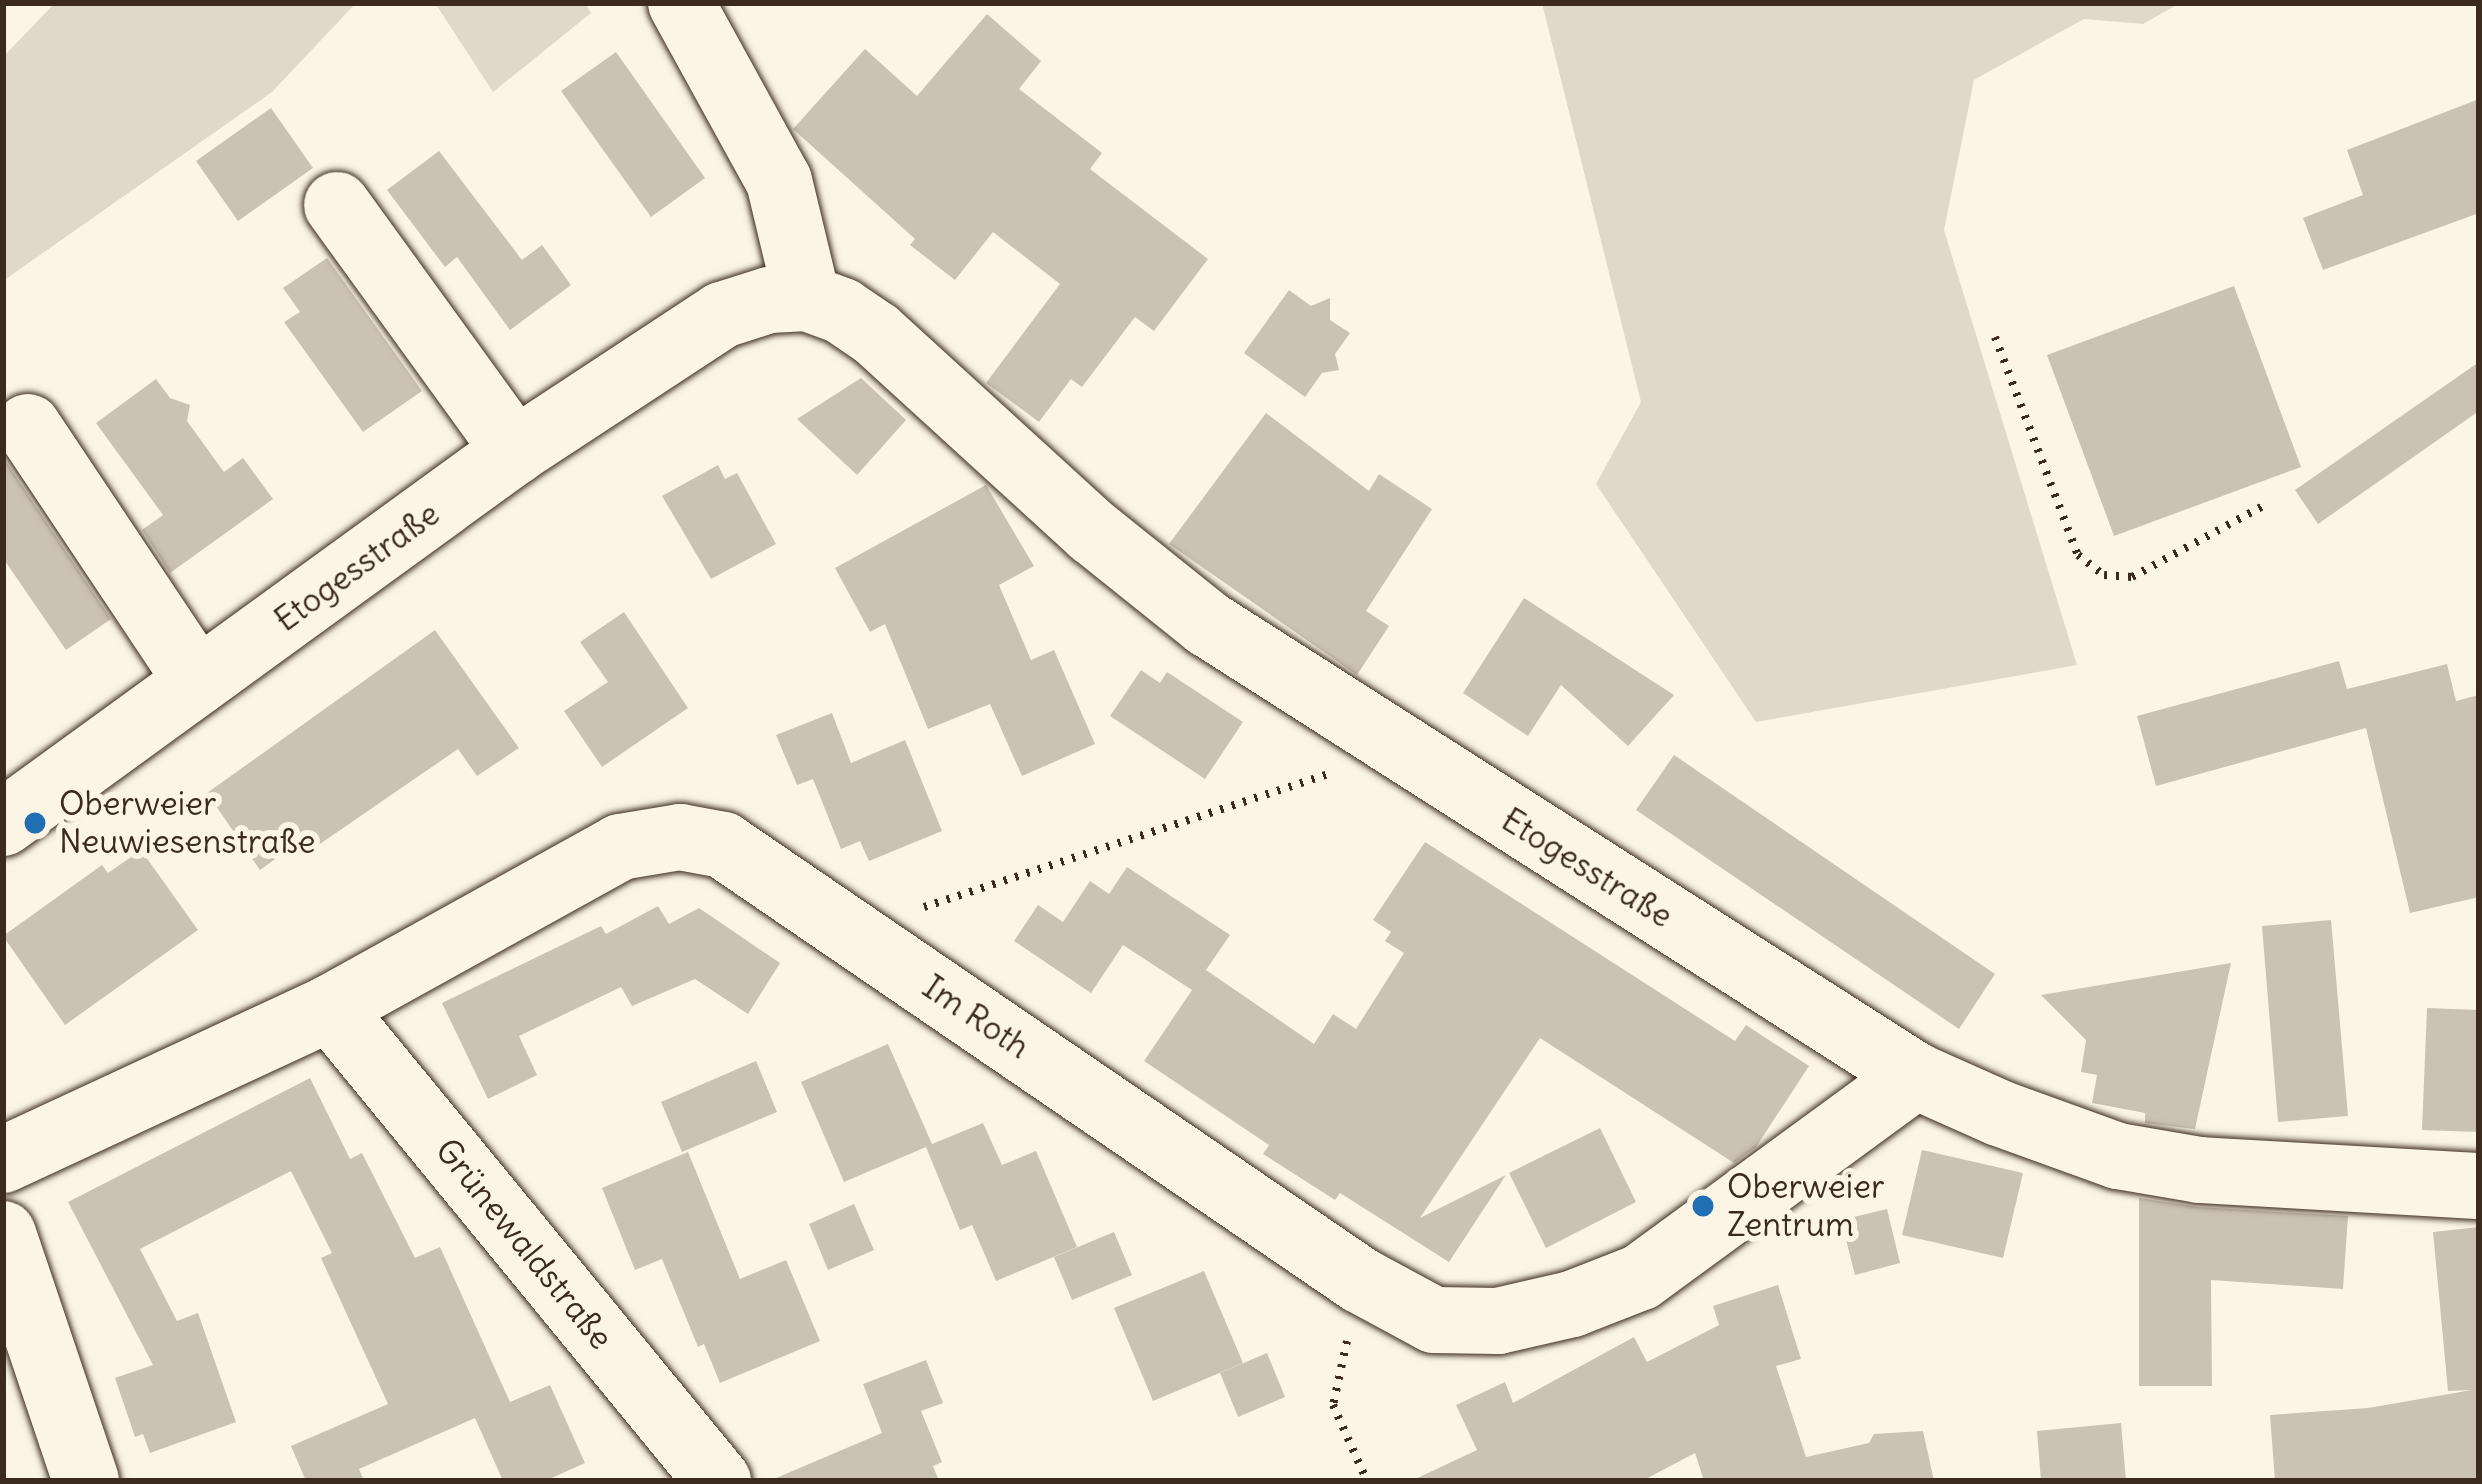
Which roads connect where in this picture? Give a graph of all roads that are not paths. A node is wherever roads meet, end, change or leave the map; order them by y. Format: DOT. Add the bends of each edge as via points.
graph roads {
  1 [pos="681,3"];
  2 [pos="337,205"];
  3 [pos="807,298"];
  4 [pos="28,427"];
  5 [pos="515,451"];
  6 [pos="198,682"];
  7 [pos="3,823"];
  8 [pos="330,1008"];
  9 [pos="1916,1076"];
  10 [pos="3,1160"];
  11 [pos="2479,1186"];
  12 [pos="3,1234"];
  13 [pos="86,1481"];
  14 [pos="718,1481"];
  1 -- 3 [label="street" via="779,181"];
  2 -- 5 [label="street"];
  3 -- 5 [label="street, Etogesstraße" via="722,315"];
  3 -- 9 [label="street, Etogesstraße" via="876,334 1208,625"];
  4 -- 6 [label="street"];
  5 -- 6 [label="street, Etogesstraße"];
  6 -- 7 [label="street, Etogesstraße"];
  8 -- 9 [label="street, Im Roth" via="620,847 680,836 723,844 1360,1280 1434,1320 1498,1321 1641,1277"];
  8 -- 10 [label="street, Im Roth"];
  8 -- 14 [label="street, Grünewaldstraße"];
  9 -- 11 [label="street, Etogesstraße" via="2118,1156 2200,1170"];
  12 -- 13 [label="street"];
}
